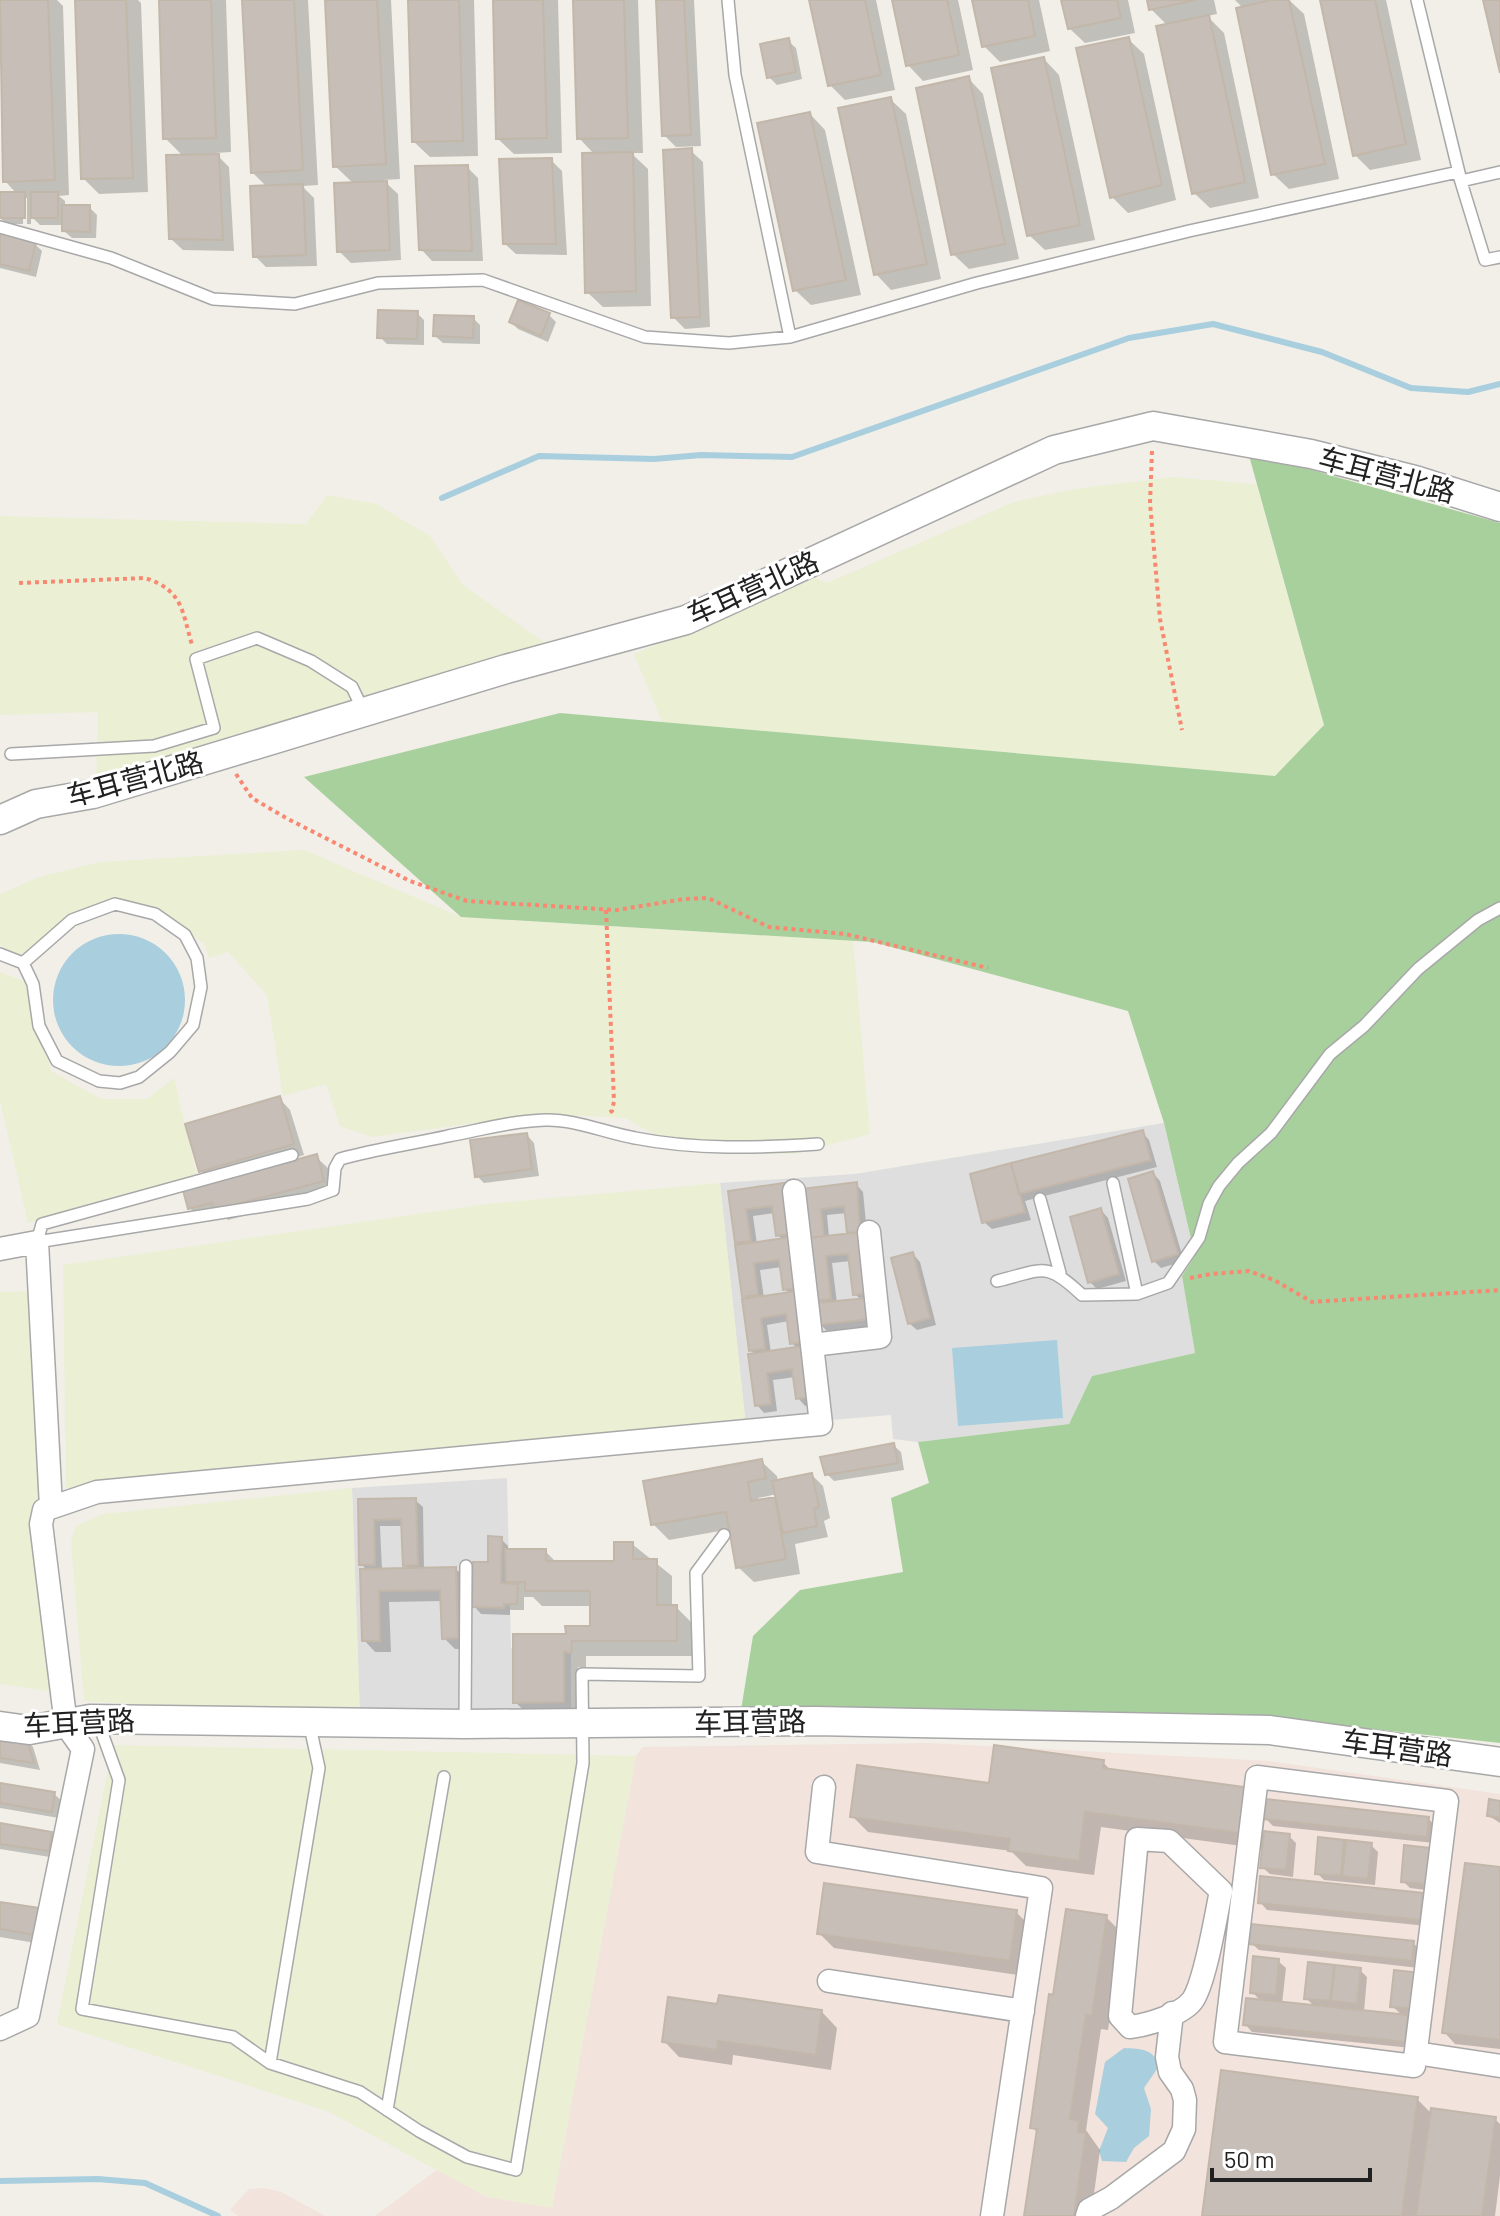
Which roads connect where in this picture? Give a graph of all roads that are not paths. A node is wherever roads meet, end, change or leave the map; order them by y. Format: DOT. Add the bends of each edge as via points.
graph roads {
  1 [pos="728,0"];
  2 [pos="1417,0"];
  3 [pos="1500,172"];
  4 [pos="1461,181"];
  5 [pos="0,227"];
  6 [pos="1500,257"];
  7 [pos="790,337"];
  8 [pos="1500,507"];
  9 [pos="363,711"];
  10 [pos="11,754"];
  11 [pos="0,820"];
  12 [pos="1500,908"];
  13 [pos="0,954"];
  14 [pos="23,963"];
  15 [pos="818,1144"];
  16 [pos="292,1155"];
  17 [pos="1113,1183"];
  18 [pos="794,1191"];
  19 [pos="1040,1199"];
  20 [pos="869,1232"];
  21 [pos="37,1242"];
  22 [pos="0,1249"];
  23 [pos="1060,1273"];
  24 [pos="997,1281"];
  25 [pos="1137,1294"];
  26 [pos="812,1345"];
  27 [pos="51,1507"];
  28 [pos="724,1535"];
  29 [pos="466,1566"];
  30 [pos="97,1719"];
  31 [pos="308,1722"];
  32 [pos="584,1723"];
  33 [pos="465,1724"];
  34 [pos="66,1725"];
  35 [pos="0,1726"];
  36 [pos="1500,1762"];
  37 [pos="444,1777"];
  38 [pos="824,1787"];
  39 [pos="829,1981"];
  40 [pos="1023,2011"];
  41 [pos="1172,2013"];
  42 [pos="0,2029"];
  43 [pos="1416,2053"];
  44 [pos="270,2063"];
  45 [pos="1500,2066"];
  46 [pos="387,2110"];
  47 [pos="992,2216"];
  48 [pos="1087,2216"];
  1 -- 7 [label="lane" via="735,75"];
  2 -- 4 [label="lane"];
  3 -- 4 [label="lane"];
  4 -- 6 [label="lane" via="1485,260"];
  4 -- 7 [label="lane" via="1458,172 1189,231 977,283"];
  5 -- 7 [label="lane" via="111,258 213,299 295,304 378,283 483,280 645,337 729,343"];
  8 -- 9 [label="street, 车耳营北路" via="1311,454 1153,426 1054,450 686,620"];
  9 -- 10 [label="lane" via="352,687 311,661 257,638 196,659 214,728 154,746"];
  9 -- 11 [label="street, 车耳营北路" via="93,794 36,804"];
  12 -- 25 [label="lane" via="1418,969 1330,1054 1271,1133 1219,1186 1199,1238 1168,1283"];
  13 -- 14 [label="lane"];
  14 -- 14 [label="lane" via="72,920 101,909 115,904 155,914 185,935 197,958 201,987 193,1025 139,1077 120,1083 99,1081 57,1061 39,1026 33,984"];
  15 -- 21 [label="lane" via="694,1146 548,1120 518,1122 340,1159 333,1190 308,1199"];
  16 -- 21 [label="lane" via="42,1224"];
  17 -- 25 [label="lane"];
  18 -- 26 [label="street"];
  19 -- 23 [label="lane"];
  20 -- 26 [label="street" via="880,1337"];
  21 -- 22 [label="street"];
  21 -- 27 [label="street"];
  23 -- 24 [label="lane" via="1044,1270"];
  23 -- 25 [label="lane" via="1082,1295"];
  26 -- 27 [label="street" via="821,1424 97,1492"];
  27 -- 34 [label="street" via="44,1510 41,1524"];
  28 -- 32 [label="lane" via="696,1573 699,1676 582,1674"];
  29 -- 33 [label="lane"];
  30 -- 31 [label="street, 车耳营路"];
  30 -- 34 [label="street, 车耳营路"];
  30 -- 44 [label="lane" via="119,1780 82,2009 233,2037"];
  31 -- 33 [label="street, 车耳营路"];
  31 -- 44 [label="lane" via="319,1768"];
  32 -- 33 [label="street, 车耳营路"];
  32 -- 36 [label="street, 车耳营路" via="815,1721 1270,1730"];
  32 -- 46 [label="lane" via="583,1763 516,2170 467,2157"];
  34 -- 35 [label="street, 车耳营路" via="29,1730"];
  34 -- 42 [label="street" via="83,1749 28,2016"];
  37 -- 46 [label="lane"];
  38 -- 40 [label="street" via="817,1852 1041,1888"];
  39 -- 40 [label="street"];
  40 -- 47 [label="street"];
  41 -- 41 [label="street" via="1192,2001 1221,1891 1169,1841 1137,1839 1120,2016 1130,2027 1152,2025"];
  41 -- 48 [label="street" via="1167,2057 1185,2100 1184,2129 1174,2151"];
  43 -- 43 [label="street" via="1447,1801 1257,1777 1225,2042 1414,2066"];
  43 -- 45 [label="street"];
  44 -- 46 [label="lane" via="360,2092"];
}
